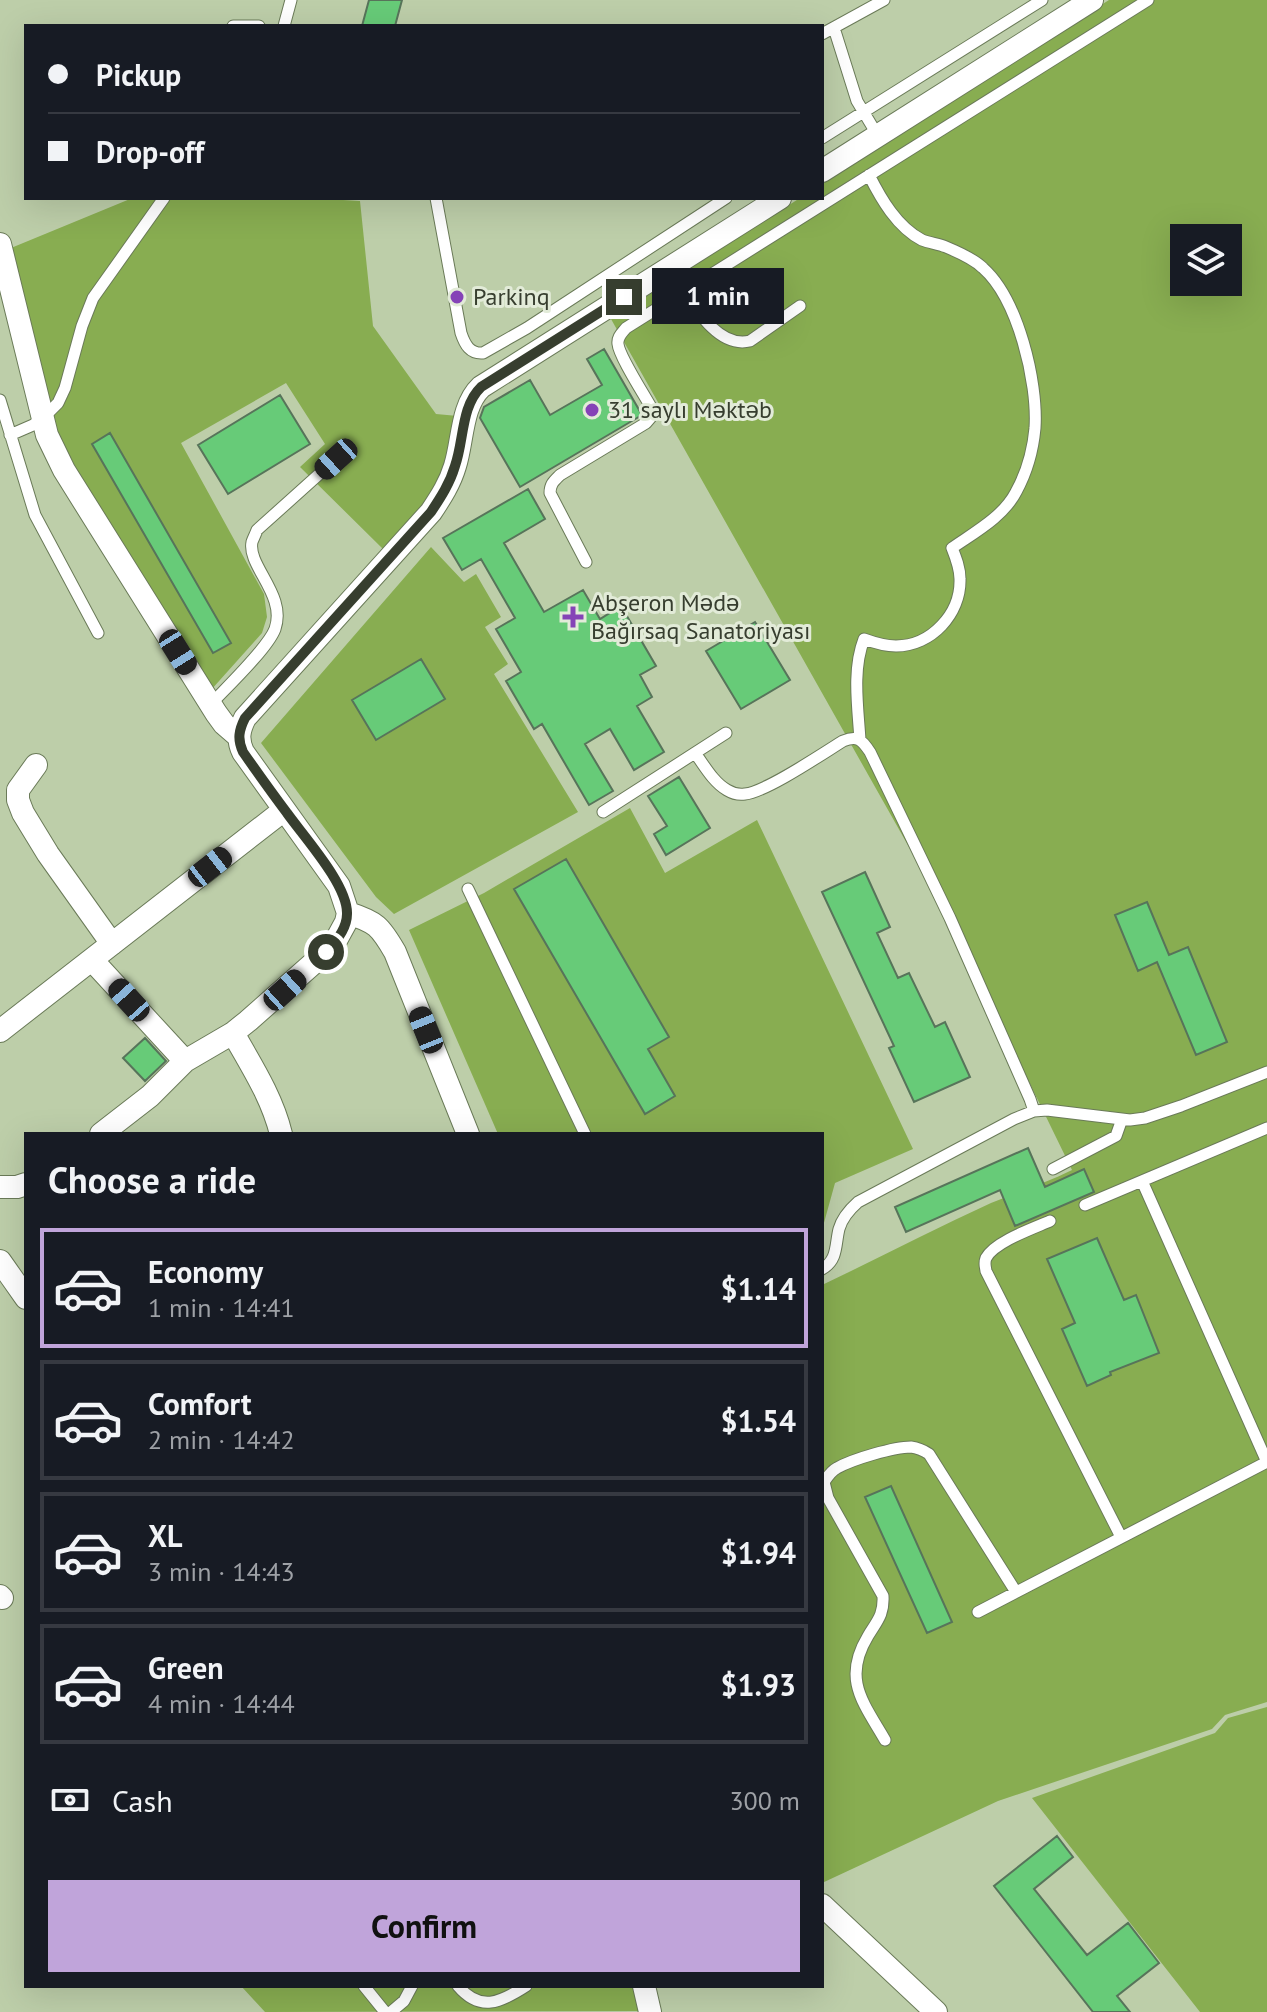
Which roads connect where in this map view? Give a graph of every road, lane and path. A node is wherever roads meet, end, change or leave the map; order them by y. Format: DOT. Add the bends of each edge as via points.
graph roads {
  1 [pos="291,0"];
  2 [pos="884,0"];
  3 [pos="1042,0"];
  4 [pos="1092,0"];
  5 [pos="1148,0"];
  6 [pos="285,24"];
  7 [pos="834,28"];
  8 [pos="824,33"];
  9 [pos="863,113"];
  10 [pos="878,136"];
  11 [pos="824,137"];
  12 [pos="824,170"];
  13 [pos="869,175"];
  14 [pos="163,200"];
  15 [pos="436,200"];
  16 [pos="723,200"];
  17 [pos="777,200"];
  18 [pos="0,248"];
  19 [pos="685,292"];
  20 [pos="800,306"];
  21 [pos="0,400"];
  22 [pos="43,418"];
  23 [pos="10,435"];
  24 [pos="336,459"];
  25 [pos="586,562"];
  26 [pos="98,633"];
  27 [pos="211,704"];
  28 [pos="726,733"];
  29 [pos="239,737"];
  30 [pos="860,740"];
  31 [pos="695,753"];
  32 [pos="36,765"];
  33 [pos="284,810"];
  34 [pos="603,812"];
  35 [pos="468,889"];
  36 [pos="348,913"];
  37 [pos="112,944"];
  38 [pos="92,960"];
  39 [pos="0,1031"];
  40 [pos="233,1033"];
  41 [pos="185,1061"];
  42 [pos="1267,1072"];
  43 [pos="1034,1111"];
  44 [pos="1122,1119"];
  45 [pos="1267,1128"];
  46 [pos="104,1132"];
  47 [pos="281,1132"];
  48 [pos="467,1132"];
  49 [pos="584,1132"];
  50 [pos="1053,1169"];
  51 [pos="1142,1181"];
  52 [pos="24,1185"];
  53 [pos="0,1187"];
  54 [pos="1085,1205"];
  55 [pos="1050,1221"];
  56 [pos="0,1261"];
  57 [pos="824,1268"];
  58 [pos="24,1295"];
  59 [pos="1267,1462"];
  60 [pos="1121,1537"];
  61 [pos="1016,1592"];
  62 [pos="978,1612"];
  63 [pos="885,1740"];
  64 [pos="824,1907"];
  65 [pos="366,1988"];
  66 [pos="411,1988"];
  67 [pos="460,1988"];
  68 [pos="522,1988"];
  69 [pos="644,1988"];
  70 [pos="385,2012"];
  71 [pos="391,2012"];
  72 [pos="650,2012"];
  73 [pos="936,2012"];
  1 -- 6 [label="lane"];
  2 -- 7 [label="lane"];
  3 -- 9 [label="lane"];
  4 -- 10 [label="street"];
  5 -- 13 [label="lane"];
  7 -- 8 [label="lane"];
  7 -- 9 [label="lane"];
  9 -- 10 [label="lane"];
  9 -- 11 [label="lane"];
  10 -- 12 [label="street"];
  13 -- 19 [label="lane"];
  13 -- 30 [label="lane" via="905,227 982,266 1002,293 1023,342 1035,427 1030,459 1016,492 997,516 952,548 961,580 942,626 914,644 889,646 864,639 857,670"];
  14 -- 22 [label="lane" via="93,298 65,388"];
  15 -- 16 [label="lane" via="461,333 476,354 527,328"];
  17 -- 29 [label="street" via="481,387 469,406 456,466 441,497 245,718"];
  18 -- 22 [label="street"];
  19 -- 20 [label="lane" via="707,322 741,343"];
  19 -- 25 [label="lane" via="626,328 617,343 652,416 550,486"];
  21 -- 23 [label="lane"];
  22 -- 23 [label="lane"];
  22 -- 27 [label="street" via="64,470"];
  23 -- 26 [label="lane" via="35,515"];
  24 -- 27 [label="lane" via="257,530 252,552 273,595 276,628"];
  27 -- 29 [label="street"];
  28 -- 31 [label="lane"];
  29 -- 33 [label="street" via="243,752"];
  30 -- 31 [label="lane" via="843,741 764,788 744,794 724,789"];
  30 -- 43 [label="lane" via="950,918"];
  31 -- 34 [label="lane"];
  32 -- 37 [label="street" via="18,790 23,813"];
  33 -- 36 [label="street" via="333,876"];
  33 -- 37 [label="street"];
  35 -- 49 [label="lane"];
  36 -- 40 [label="street" via="326,952"];
  36 -- 48 [label="street" via="377,925 395,952"];
  37 -- 38 [label="street"];
  38 -- 39 [label="street"];
  38 -- 41 [label="street"];
  40 -- 41 [label="street"];
  40 -- 47 [label="street"];
  41 -- 46 [label="street"];
  42 -- 44 [label="lane" via="1145,1118"];
  43 -- 44 [label="lane"];
  43 -- 57 [label="lane" via="858,1202 843,1219 835,1254"];
  44 -- 50 [label="lane" via="1116,1136"];
  45 -- 51 [label="lane"];
  51 -- 54 [label="lane"];
  51 -- 59 [label="lane"];
  52 -- 53 [label="street"];
  55 -- 60 [label="lane" via="995,1247 984,1262 986,1271"];
  56 -- 58 [label="street"];
  59 -- 60 [label="lane"];
  60 -- 61 [label="lane"];
  61 -- 62 [label="lane"];
  61 -- 63 [label="lane" via="929,1454 908,1447 865,1457 829,1474 824,1482 828,1498 883,1596 883,1610 854,1670 860,1698"];
  64 -- 73 [label="street"];
  65 -- 70 [label="lane"];
  66 -- 71 [label="lane"];
  67 -- 68 [label="lane" via="482,2005"];
  69 -- 72 [label="street"];
}
